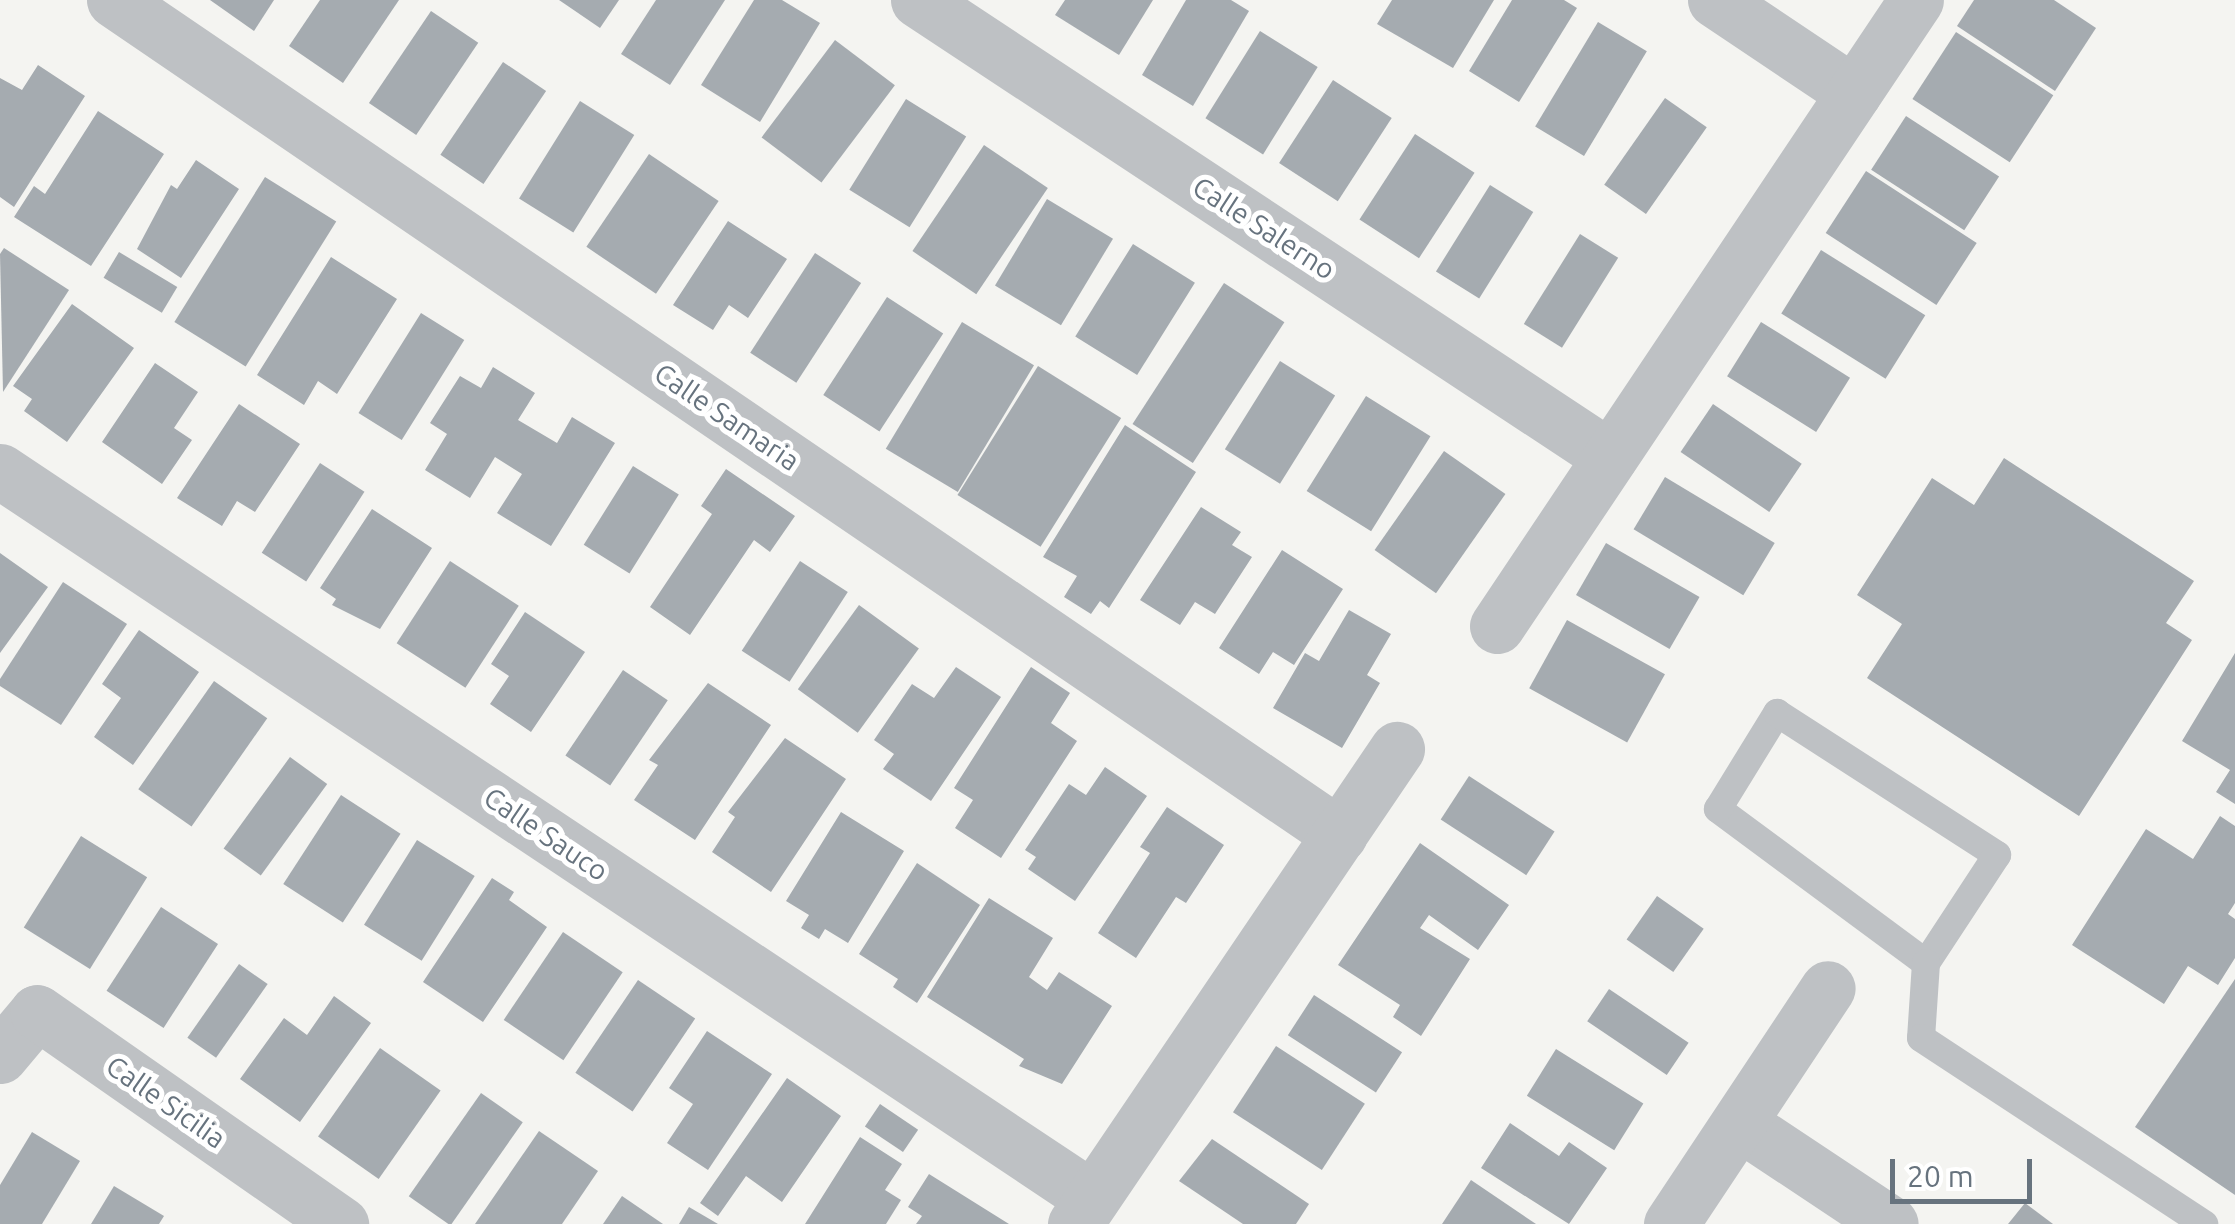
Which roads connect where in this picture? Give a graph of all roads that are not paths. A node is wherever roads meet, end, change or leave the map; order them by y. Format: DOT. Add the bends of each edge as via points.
graph roads {
  1 [pos="114,0"];
  2 [pos="918,0"];
  3 [pos="1714,0"];
  4 [pos="1916,0"];
  5 [pos="1854,92"];
  6 [pos="1610,457"];
  7 [pos="0,471"];
  8 [pos="1497,626"];
  9 [pos="1397,749"];
  10 [pos="1340,835"];
  11 [pos="1926,964"];
  12 [pos="1828,988"];
  13 [pos="0,1056"];
  14 [pos="1739,1123"];
  15 [pos="1084,1211"];
  16 [pos="2193,1221"];
  17 [pos="341,1224"];
  18 [pos="1672,1224"];
  19 [pos="1891,1224"];
  1 -- 10 [label="street, Calle Samaria"];
  2 -- 6 [label="street, Calle Salerno"];
  3 -- 5 [label="street"];
  4 -- 5 [label="street"];
  5 -- 6 [label="street"];
  6 -- 8 [label="street"];
  7 -- 15 [label="street, Calle Sauco"];
  9 -- 10 [label="street"];
  10 -- 15 [label="street"];
  11 -- 11 [label="lane" via="1997,855 1777,713 1718,809"];
  11 -- 16 [label="lane" via="1921,1038"];
  12 -- 14 [label="street"];
  13 -- 17 [label="street, Calle Sicilia" via="37,1012"];
  14 -- 18 [label="street"];
  14 -- 19 [label="street"];
}
